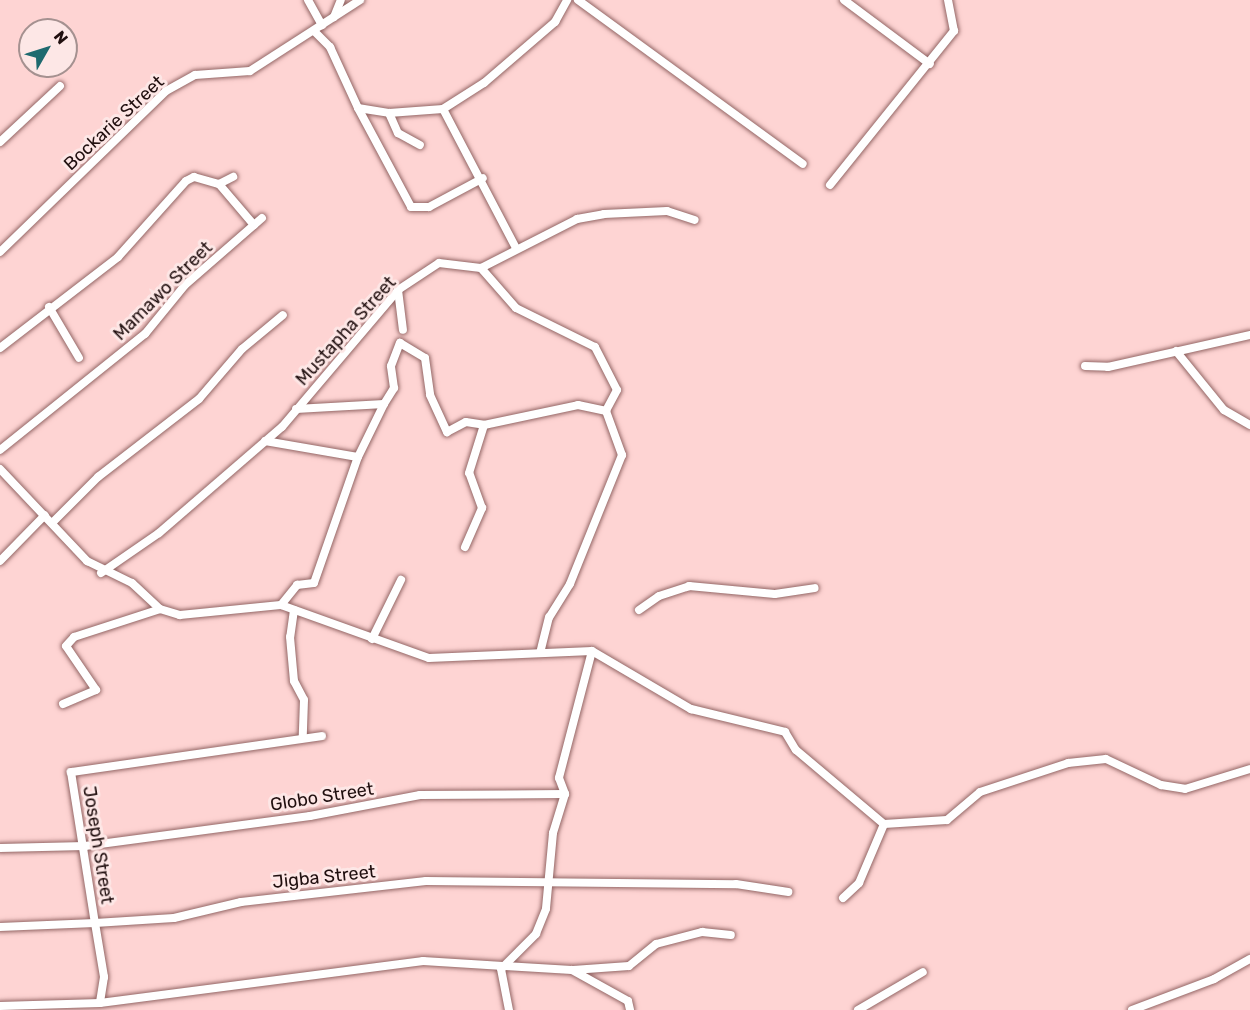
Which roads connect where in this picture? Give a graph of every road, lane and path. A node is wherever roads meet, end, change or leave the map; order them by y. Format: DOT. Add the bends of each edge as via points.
graph roads {
  1 [pos="308,0"];
  2 [pos="341,0"];
  3 [pos="360,0"];
  4 [pos="567,0"];
  5 [pos="578,0"];
  6 [pos="844,0"];
  7 [pos="948,0"];
  8 [pos="334,17"];
  9 [pos="322,25"];
  10 [pos="314,31"];
  11 [pos="930,64"];
  12 [pos="60,86"];
  13 [pos="358,108"];
  14 [pos="443,109"];
  15 [pos="389,113"];
  16 [pos="0,142"];
  17 [pos="420,145"];
  18 [pos="803,164"];
  19 [pos="233,177"];
  20 [pos="483,178"];
  21 [pos="219,184"];
  22 [pos="830,185"];
  23 [pos="262,218"];
  24 [pos="695,220"];
  25 [pos="254,225"];
  26 [pos="515,246"];
  27 [pos="0,252"];
  28 [pos="481,268"];
  29 [pos="398,290"];
  30 [pos="49,307"];
  31 [pos="283,315"];
  32 [pos="403,330"];
  33 [pos="1250,335"];
  34 [pos="0,348"];
  35 [pos="1176,351"];
  36 [pos="79,358"];
  37 [pos="1085,366"];
  38 [pos="384,404"];
  39 [pos="296,410"];
  40 [pos="606,411"];
  41 [pos="484,425"];
  42 [pos="1250,425"];
  43 [pos="265,441"];
  44 [pos="0,450"];
  45 [pos="358,456"];
  46 [pos="0,469"];
  47 [pos="45,515"];
  48 [pos="53,522"];
  49 [pos="465,547"];
  50 [pos="0,561"];
  51 [pos="101,573"];
  52 [pos="401,580"];
  53 [pos="815,588"];
  54 [pos="281,605"];
  55 [pos="160,609"];
  56 [pos="294,610"];
  57 [pos="639,610"];
  58 [pos="372,639"];
  59 [pos="592,651"];
  60 [pos="540,653"];
  61 [pos="63,704"];
  62 [pos="322,736"];
  63 [pos="303,738"];
  64 [pos="1250,770"];
  65 [pos="566,794"];
  66 [pos="885,824"];
  67 [pos="85,846"];
  68 [pos="0,848"];
  69 [pos="555,880"];
  70 [pos="788,892"];
  71 [pos="843,898"];
  72 [pos="95,923"];
  73 [pos="0,927"];
  74 [pos="731,935"];
  75 [pos="1250,959"];
  76 [pos="501,969"];
  77 [pos="572,970"];
  78 [pos="923,972"];
  79 [pos="100,1004"];
  80 [pos="0,1006"];
  81 [pos="509,1010"];
  82 [pos="630,1010"];
  83 [pos="858,1010"];
  84 [pos="1132,1010"];
  1 -- 9 [label="street"];
  2 -- 8 [label="street"];
  3 -- 8 [label="street, Bockarie Street"];
  4 -- 14 [label="street" via="555,22 484,83"];
  5 -- 18 [label="street"];
  6 -- 11 [label="street"];
  7 -- 11 [label="street" via="954,31"];
  8 -- 9 [label="street, Bockarie Street"];
  9 -- 10 [label="street, Bockarie Street"];
  10 -- 13 [label="street" via="330,47"];
  10 -- 27 [label="street, Bockarie Street" via="250,70 195,75 166,92"];
  11 -- 22 [label="street"];
  12 -- 16 [label="street"];
  13 -- 15 [label="street"];
  13 -- 20 [label="street" via="411,207 429,207"];
  14 -- 15 [label="street"];
  14 -- 20 [label="street"];
  15 -- 17 [label="street" via="398,132"];
  19 -- 21 [label="street"];
  20 -- 26 [label="street"];
  21 -- 25 [label="street"];
  21 -- 30 [label="street" via="194,177 186,181 118,257"];
  23 -- 25 [label="street, Mamawo Street"];
  24 -- 26 [label="street" via="667,211 604,214 577,219"];
  25 -- 44 [label="street, Mamawo Street" via="185,285 145,334"];
  26 -- 28 [label="street"];
  28 -- 29 [label="street, Mustapha Street" via="439,263"];
  28 -- 40 [label="street" via="516,308 595,347 616,390"];
  29 -- 32 [label="street"];
  29 -- 39 [label="street, Mustapha Street"];
  30 -- 34 [label="street"];
  30 -- 36 [label="street"];
  31 -- 48 [label="street" via="242,349 199,399 98,477"];
  33 -- 35 [label="street"];
  35 -- 37 [label="street" via="1108,367"];
  35 -- 42 [label="street" via="1224,410"];
  38 -- 39 [label="street"];
  38 -- 41 [label="street" via="394,388 391,366 400,344 425,358 430,395 447,432 466,422"];
  38 -- 45 [label="street"];
  39 -- 43 [label="street, Mustapha Street"];
  40 -- 41 [label="street" via="579,405"];
  40 -- 60 [label="street" via="622,455 570,584 549,617"];
  41 -- 49 [label="street" via="470,473 482,508"];
  43 -- 45 [label="street"];
  43 -- 51 [label="street, Mustapha Street" via="159,533"];
  45 -- 54 [label="street" via="314,583 297,585"];
  46 -- 47 [label="street"];
  47 -- 48 [label="street"];
  47 -- 50 [label="street"];
  48 -- 51 [label="street"];
  51 -- 55 [label="street" via="132,584"];
  52 -- 58 [label="street"];
  53 -- 57 [label="street" via="775,594 689,586 659,596"];
  54 -- 55 [label="street" via="180,615"];
  54 -- 56 [label="street"];
  55 -- 61 [label="street" via="74,637 66,646 96,690"];
  56 -- 58 [label="street"];
  56 -- 63 [label="street" via="290,637 294,681 304,700"];
  58 -- 60 [label="street" via="429,658"];
  59 -- 60 [label="street"];
  59 -- 65 [label="street" via="560,778"];
  59 -- 66 [label="street" via="691,709 785,732 796,750"];
  62 -- 63 [label="street"];
  63 -- 67 [label="street, Joseph Street" via="71,772"];
  64 -- 66 [label="street" via="1185,789 1161,785 1106,759 1068,763 980,792 947,820"];
  65 -- 67 [label="street, Globo Street" via="420,795 310,816"];
  65 -- 69 [label="street" via="553,833"];
  66 -- 71 [label="street" via="859,883"];
  67 -- 68 [label="street, Globo Street"];
  67 -- 72 [label="street, Joseph Street"];
  69 -- 70 [label="street, Jigba Street" via="736,884"];
  69 -- 72 [label="street, Jigba Street" via="355,886 241,902 174,918"];
  69 -- 76 [label="street" via="536,934"];
  72 -- 73 [label="street, Jigba Street"];
  72 -- 79 [label="street, Joseph Street" via="104,977"];
  74 -- 77 [label="street" via="702,932 656,944 629,966 608,971"];
  75 -- 84 [label="street" via="1214,980"];
  76 -- 77 [label="street"];
  76 -- 79 [label="street" via="423,960"];
  76 -- 81 [label="street"];
  77 -- 82 [label="street" via="628,1001"];
  78 -- 83 [label="street"];
  79 -- 80 [label="street"];
}
